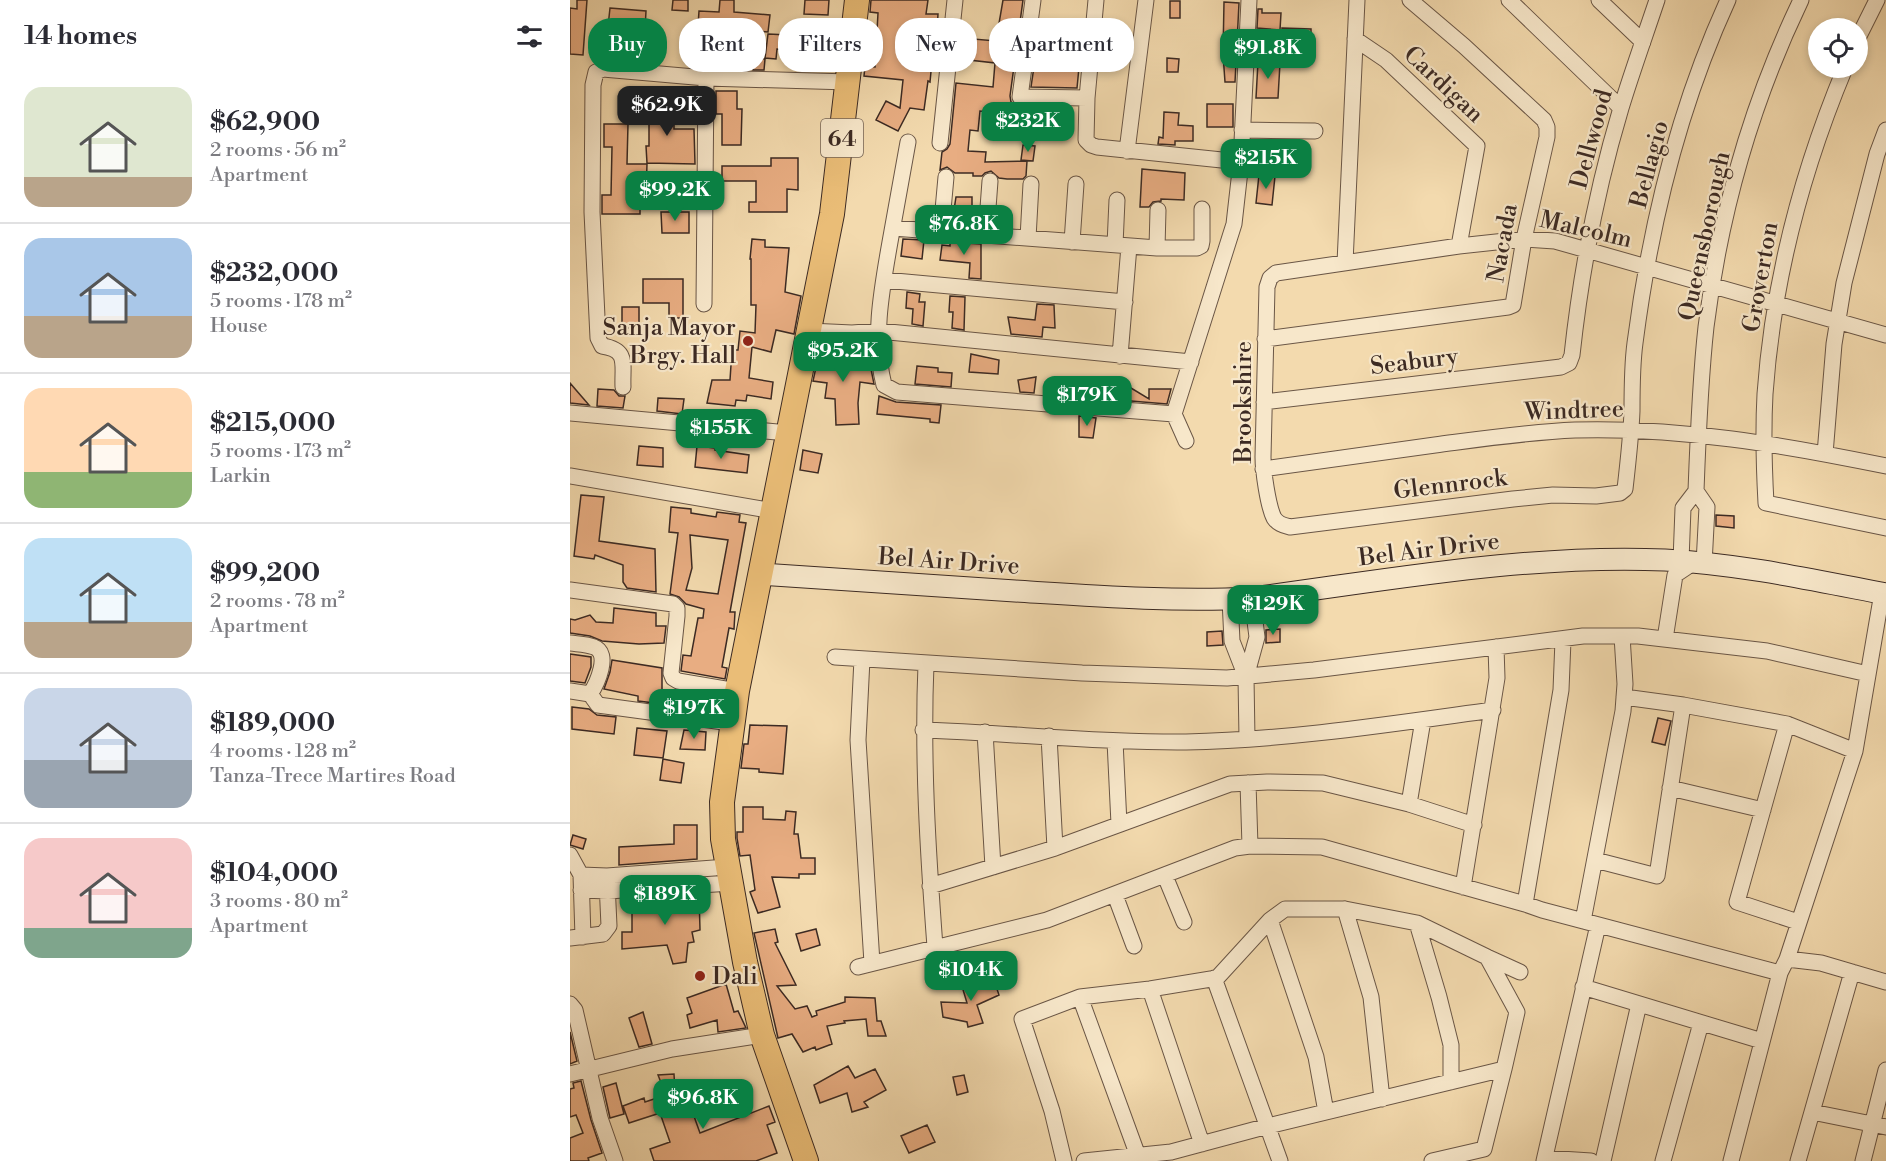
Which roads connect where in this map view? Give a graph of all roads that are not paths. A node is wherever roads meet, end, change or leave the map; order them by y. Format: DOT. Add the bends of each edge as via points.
graph roads {
  1 [pos="857,0"];
  2 [pos="955,0"];
  3 [pos="1033,0"];
  4 [pos="1096,0"];
  5 [pos="1146,0"];
  6 [pos="1249,0"];
  7 [pos="1357,0"];
  8 [pos="1410,0"];
  9 [pos="1509,0"];
  10 [pos="1599,0"];
  11 [pos="1657,0"];
  12 [pos="1728,0"];
  13 [pos="1801,0"];
  14 [pos="1877,0"];
  15 [pos="1868,18"];
  16 [pos="1355,39"];
  17 [pos="1642,42"];
  18 [pos="706,78"];
  19 [pos="1841,78"];
  20 [pos="849,82"];
  21 [pos="1087,98"];
  22 [pos="1621,108"];
  23 [pos="1242,130"];
  24 [pos="1315,130"];
  25 [pos="1886,130"];
  26 [pos="908,141"];
  27 [pos="940,143"];
  28 [pos="1127,151"];
  29 [pos="1882,156"];
  30 [pos="1241,162"];
  31 [pos="946,177"];
  32 [pos="990,181"];
  33 [pos="1031,184"];
  34 [pos="1076,184"];
  35 [pos="1117,200"];
  36 [pos="1202,209"];
  37 [pos="1158,210"];
  38 [pos="893,228"];
  39 [pos="941,232"];
  40 [pos="986,235"];
  41 [pos="1028,238"];
  42 [pos="1524,239"];
  43 [pos="1071,242"];
  44 [pos="1122,246"];
  45 [pos="1459,246"];
  46 [pos="1157,248"];
  47 [pos="1587,250"];
  48 [pos="1345,263"];
  49 [pos="1647,267"];
  50 [pos="1270,278"];
  51 [pos="884,280"];
  52 [pos="1713,286"];
  53 [pos="1125,302"];
  54 [pos="704,304"];
  55 [pos="1776,304"];
  56 [pos="1838,322"];
  57 [pos="810,327"];
  58 [pos="872,331"];
  59 [pos="1886,335"];
  60 [pos="1265,339"];
  61 [pos="1120,356"];
  62 [pos="1191,362"];
  63 [pos="1569,363"];
  64 [pos="623,387"];
  65 [pos="1264,402"];
  66 [pos="570,414"];
  67 [pos="1174,414"];
  68 [pos="1631,430"];
  69 [pos="788,433"];
  70 [pos="1698,435"];
  71 [pos="1186,441"];
  72 [pos="1764,444"];
  73 [pos="1825,454"];
  74 [pos="1886,466"];
  75 [pos="1263,469"];
  76 [pos="570,476"];
  77 [pos="1625,489"];
  78 [pos="1696,491"];
  79 [pos="774,511"];
  80 [pos="1280,524"];
  81 [pos="1886,528"];
  82 [pos="1693,563"];
  83 [pos="760,574"];
  84 [pos="570,590"];
  85 [pos="1884,594"];
  86 [pos="1252,598"];
  87 [pos="1230,599"];
  88 [pos="1622,636"];
  89 [pos="1665,639"];
  90 [pos="1563,640"];
  91 [pos="570,643"];
  92 [pos="1496,647"];
  93 [pos="835,657"];
  94 [pos="862,659"];
  95 [pos="926,664"];
  96 [pos="1868,674"];
  97 [pos="1246,677"];
  98 [pos="570,691"];
  99 [pos="737,691"];
  100 [pos="590,694"];
  101 [pos="1624,697"];
  102 [pos="1683,705"];
  103 [pos="1493,710"];
  104 [pos="1423,720"];
  105 [pos="731,723"];
  106 [pos="1787,724"];
  107 [pos="923,730"];
  108 [pos="985,732"];
  109 [pos="1049,736"];
  110 [pos="1247,739"];
  111 [pos="1115,741"];
  112 [pos="1856,751"];
  113 [pos="1248,783"];
  114 [pos="1670,788"];
  115 [pos="1409,804"];
  116 [pos="1763,810"];
  117 [pos="1119,824"];
  118 [pos="1474,825"];
  119 [pos="1250,846"];
  120 [pos="1055,848"];
  121 [pos="570,855"];
  122 [pos="1595,860"];
  123 [pos="993,867"];
  124 [pos="729,875"];
  125 [pos="1165,876"];
  126 [pos="581,883"];
  127 [pos="607,884"];
  128 [pos="930,886"];
  129 [pos="1463,886"];
  130 [pos="1114,895"];
  131 [pos="1525,904"];
  132 [pos="1345,909"];
  133 [pos="1270,920"];
  134 [pos="1184,922"];
  135 [pos="1798,922"];
  136 [pos="1417,923"];
  137 [pos="1590,923"];
  138 [pos="576,938"];
  139 [pos="1134,946"];
  140 [pos="935,947"];
  141 [pos="1487,957"];
  142 [pos="1786,959"];
  143 [pos="1520,972"];
  144 [pos="1852,972"];
  145 [pos="1780,973"];
  146 [pos="1214,978"];
  147 [pos="1886,982"];
  148 [pos="1583,987"];
  149 [pos="1150,990"];
  150 [pos="1080,997"];
  151 [pos="570,1004"];
  152 [pos="1639,1004"];
  153 [pos="1701,1023"];
  154 [pos="762,1035"];
  155 [pos="1762,1041"];
  156 [pos="589,1070"];
  157 [pos="1504,1070"];
  158 [pos="1886,1070"];
  159 [pos="570,1074"];
  160 [pos="1451,1082"];
  161 [pos="1382,1099"];
  162 [pos="1326,1112"];
  163 [pos="1812,1112"];
  164 [pos="1879,1125"];
  165 [pos="1268,1126"];
  166 [pos="1202,1144"];
  167 [pos="1483,1155"];
  168 [pos="1138,1156"];
  169 [pos="1544,1159"];
  170 [pos="615,1161"];
  171 [pos="806,1161"];
  172 [pos="1064,1161"];
  173 [pos="1084,1161"];
  174 [pos="1280,1161"];
  175 [pos="1432,1161"];
  176 [pos="1591,1161"];
  177 [pos="1603,1161"];
  178 [pos="1664,1161"];
  179 [pos="1731,1161"];
  180 [pos="1798,1161"];
  181 [pos="1863,1161"];
  1 -- 20 [label="main road, 64"];
  2 -- 27 [label="street"];
  3 -- 21 [label="street" via="1020,97"];
  4 -- 21 [label="street"];
  5 -- 28 [label="street"];
  6 -- 23 [label="street"];
  7 -- 16 [label="street"];
  8 -- 42 [label="street, Nacada" via="1544,120 1547,137"];
  9 -- 22 [label="street"];
  10 -- 17 [label="street"];
  11 -- 17 [label="street, Dellwood"];
  12 -- 49 [label="street, Bellagio" via="1683,122"];
  13 -- 52 [label="street, Queensborough" via="1749,134 1726,218"];
  14 -- 15 [label="street"];
  16 -- 45 [label="street, Cardigan" via="1386,60 1477,146"];
  16 -- 48 [label="street"];
  17 -- 22 [label="street, Dellwood"];
  18 -- 20 [label="street"];
  18 -- 54 [label="street"];
  18 -- 64 [label="street" via="603,69 596,72 592,212 598,338 602,346 620,351"];
  19 -- 55 [label="street, Groverton" via="1808,167"];
  20 -- 57 [label="main road, 64" via="832,214"];
  21 -- 28 [label="street" via="1086,140 1097,147"];
  22 -- 47 [label="street, Dellwood"];
  23 -- 24 [label="street"];
  23 -- 30 [label="street"];
  25 -- 29 [label="street"];
  26 -- 38 [label="street"];
  28 -- 30 [label="street"];
  29 -- 56 [label="street" via="1844,283"];
  30 -- 62 [label="street" via="1234,224"];
  31 -- 39 [label="street"];
  32 -- 40 [label="street"];
  33 -- 41 [label="street"];
  34 -- 43 [label="street"];
  35 -- 44 [label="street"];
  36 -- 46 [label="street" via="1201,246"];
  37 -- 46 [label="street"];
  38 -- 39 [label="street"];
  38 -- 51 [label="street"];
  39 -- 40 [label="street"];
  40 -- 41 [label="street"];
  41 -- 43 [label="street"];
  42 -- 45 [label="street, Malcolm"];
  42 -- 47 [label="street, Malcolm" via="1555,241"];
  42 -- 60 [label="street, Nacada" via="1515,298 1508,308"];
  43 -- 44 [label="street"];
  44 -- 46 [label="street"];
  44 -- 53 [label="street"];
  45 -- 48 [label="street, Malcolm"];
  47 -- 49 [label="street, Malcolm"];
  47 -- 63 [label="street, Dellwood"];
  48 -- 50 [label="street, Malcolm" via="1276,273"];
  49 -- 52 [label="street, Malcolm"];
  49 -- 68 [label="street, Bellagio" via="1634,345"];
  50 -- 60 [label="street, Brookshire"];
  51 -- 53 [label="street"];
  51 -- 58 [label="street"];
  52 -- 55 [label="street, Malcolm"];
  52 -- 70 [label="street, Queensborough"];
  53 -- 61 [label="street"];
  55 -- 56 [label="street, Malcolm"];
  55 -- 72 [label="street, Groverton" via="1765,393"];
  56 -- 59 [label="street, Malcolm"];
  56 -- 73 [label="street"];
  57 -- 58 [label="street" via="852,333"];
  57 -- 69 [label="main road, 64"];
  58 -- 61 [label="street"];
  58 -- 67 [label="street" via="884,385 897,392"];
  60 -- 65 [label="street, Brookshire"];
  61 -- 62 [label="street"];
  62 -- 67 [label="street"];
  63 -- 65 [label="street, Seabury"];
  65 -- 75 [label="street, Brookshire"];
  66 -- 69 [label="street"];
  67 -- 71 [label="street"];
  68 -- 70 [label="street, Windtree"];
  68 -- 75 [label="street, Windtree" via="1514,435"];
  68 -- 77 [label="street, Bellagio"];
  69 -- 79 [label="main road, 64"];
  70 -- 72 [label="street, Windtree"];
  70 -- 78 [label="street, Queensborough"];
  72 -- 73 [label="street, Windtree"];
  72 -- 81 [label="street, Groverton" via="1766,503"];
  73 -- 74 [label="street, Windtree"];
  75 -- 80 [label="street, Brookshire" via="1274,517"];
  76 -- 79 [label="street"];
  77 -- 80 [label="street, Glennrock" via="1596,496 1553,495 1290,527"];
  78 -- 82 [label="street" via="1707,507"];
  78 -- 82 [label="street" via="1683,508"];
  79 -- 83 [label="main road, 64"];
  82 -- 85 [label="street, Bel Air Drive" via="1774,573"];
  82 -- 86 [label="street, Bel Air Drive" via="1604,559 1527,562"];
  82 -- 89 [label="street" via="1675,575"];
  83 -- 87 [label="street, Bel Air Drive" via="1072,595"];
  83 -- 99 [label="main road, 64"];
  84 -- 99 [label="street" via="673,604 677,616 673,678"];
  85 -- 96 [label="street"];
  86 -- 87 [label="street, Bel Air Drive"];
  86 -- 97 [label="street" via="1257,638"];
  87 -- 97 [label="street" via="1232,641"];
  88 -- 89 [label="street"];
  88 -- 90 [label="street"];
  88 -- 101 [label="street"];
  89 -- 96 [label="street" via="1767,651"];
  90 -- 92 [label="street"];
  90 -- 131 [label="street" via="1561,690"];
  91 -- 100 [label="street" via="599,651 602,664"];
  92 -- 97 [label="street"];
  92 -- 103 [label="street"];
  93 -- 94 [label="street"];
  94 -- 95 [label="street"];
  94 -- 140 [label="street" via="858,740 865,965"];
  95 -- 97 [label="street" via="1168,677"];
  95 -- 107 [label="street"];
  96 -- 112 [label="street"];
  97 -- 110 [label="street"];
  98 -- 100 [label="street"];
  99 -- 105 [label="main road, 64"];
  100 -- 105 [label="street" via="598,705"];
  101 -- 102 [label="street"];
  101 -- 122 [label="street"];
  102 -- 106 [label="street"];
  102 -- 114 [label="street"];
  103 -- 104 [label="street"];
  103 -- 118 [label="street"];
  104 -- 110 [label="street"];
  104 -- 115 [label="street"];
  105 -- 124 [label="main road, 64" via="722,802"];
  106 -- 112 [label="street"];
  106 -- 116 [label="street"];
  107 -- 108 [label="street"];
  107 -- 128 [label="street"];
  108 -- 109 [label="street"];
  108 -- 123 [label="street"];
  109 -- 111 [label="street"];
  109 -- 120 [label="street"];
  110 -- 111 [label="street"];
  111 -- 117 [label="street"];
  112 -- 135 [label="street"];
  113 -- 115 [label="street" via="1323,783"];
  113 -- 117 [label="street" via="1230,784"];
  113 -- 119 [label="street"];
  114 -- 116 [label="street"];
  114 -- 122 [label="street" via="1657,876"];
  115 -- 118 [label="street"];
  116 -- 135 [label="street" via="1737,902"];
  117 -- 120 [label="street"];
  118 -- 129 [label="street"];
  119 -- 125 [label="street" via="1235,848"];
  119 -- 129 [label="street" via="1322,847"];
  120 -- 123 [label="street"];
  121 -- 126 [label="street"];
  122 -- 137 [label="street"];
  123 -- 128 [label="street"];
  124 -- 127 [label="street"];
  124 -- 154 [label="main road, 64"];
  125 -- 130 [label="street"];
  125 -- 134 [label="street"];
  126 -- 127 [label="street"];
  126 -- 138 [label="street"];
  127 -- 138 [label="street" via="609,926 603,934"];
  128 -- 140 [label="street"];
  129 -- 131 [label="street"];
  130 -- 139 [label="street"];
  130 -- 140 [label="street" via="1047,920"];
  131 -- 137 [label="street"];
  132 -- 133 [label="street" via="1285,909"];
  132 -- 136 [label="street"];
  132 -- 161 [label="street" via="1371,997"];
  133 -- 146 [label="street"];
  133 -- 162 [label="street" via="1316,1057"];
  135 -- 142 [label="street"];
  136 -- 141 [label="street"];
  136 -- 160 [label="street" via="1451,1046"];
  137 -- 145 [label="street"];
  137 -- 148 [label="street"];
  141 -- 143 [label="street"];
  141 -- 157 [label="street" via="1517,1012"];
  142 -- 144 [label="street"];
  142 -- 145 [label="street"];
  144 -- 147 [label="street"];
  144 -- 163 [label="street"];
  145 -- 155 [label="street"];
  146 -- 149 [label="street"];
  146 -- 165 [label="street"];
  148 -- 152 [label="street"];
  148 -- 169 [label="street"];
  149 -- 150 [label="street"];
  149 -- 166 [label="street"];
  150 -- 168 [label="street"];
  150 -- 172 [label="street" via="1022,1019"];
  151 -- 156 [label="street" via="575,1010"];
  152 -- 153 [label="street"];
  152 -- 177 [label="street"];
  153 -- 155 [label="street"];
  153 -- 178 [label="street"];
  154 -- 156 [label="street" via="672,1049"];
  154 -- 171 [label="main road, 64"];
  155 -- 179 [label="street"];
  156 -- 159 [label="street"];
  156 -- 170 [label="street"];
  157 -- 160 [label="street"];
  157 -- 167 [label="street"];
  158 -- 164 [label="street"];
  160 -- 161 [label="street"];
  161 -- 162 [label="street"];
  162 -- 165 [label="street"];
  163 -- 164 [label="street"];
  163 -- 180 [label="street"];
  164 -- 181 [label="street"];
  165 -- 166 [label="street"];
  165 -- 174 [label="street"];
  166 -- 168 [label="street"];
  167 -- 175 [label="street"];
  168 -- 173 [label="street"];
  169 -- 176 [label="street"];
}
